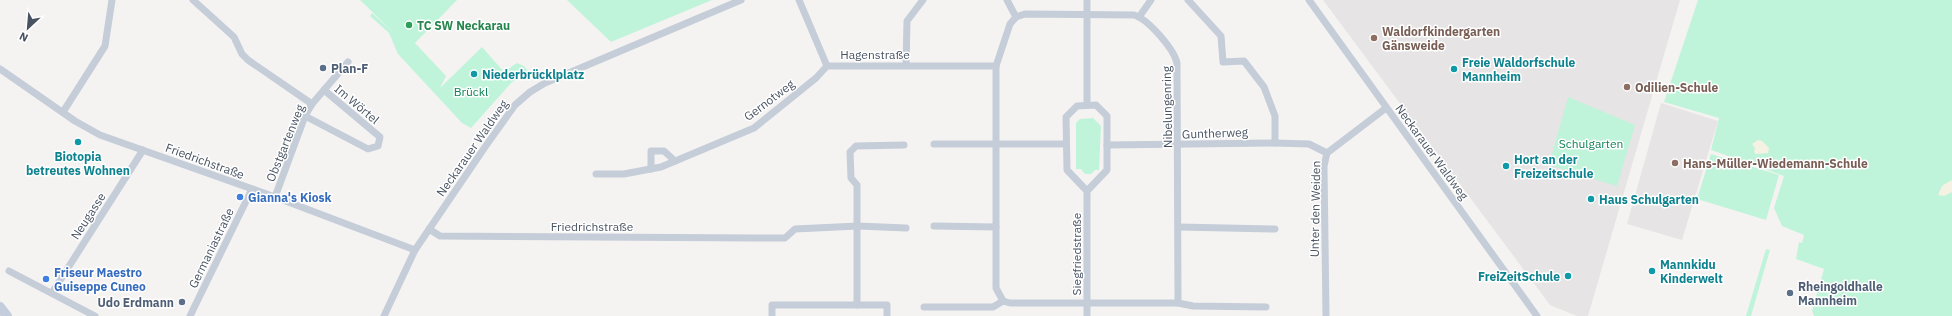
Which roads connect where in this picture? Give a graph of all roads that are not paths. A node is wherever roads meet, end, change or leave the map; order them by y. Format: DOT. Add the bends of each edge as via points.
graph roads {
  1 [pos="112,0"];
  2 [pos="193,0"];
  3 [pos="741,0"];
  4 [pos="799,0"];
  5 [pos="923,0"];
  6 [pos="1007,0"];
  7 [pos="1087,0"];
  8 [pos="1151,0"];
  9 [pos="1188,0"];
  10 [pos="1308,0"];
  11 [pos="1087,15"];
  12 [pos="1139,16"];
  13 [pos="1016,17"];
  14 [pos="348,62"];
  15 [pos="906,65"];
  16 [pos="827,66"];
  17 [pos="996,66"];
  18 [pos="0,70"];
  19 [pos="324,90"];
  20 [pos="312,104"];
  21 [pos="1087,105"];
  22 [pos="1386,108"];
  23 [pos="63,112"];
  24 [pos="305,116"];
  25 [pos="1275,143"];
  26 [pos="934,144"];
  27 [pos="996,144"];
  28 [pos="1066,144"];
  29 [pos="904,145"];
  30 [pos="1107,145"];
  31 [pos="1179,145"];
  32 [pos="143,150"];
  33 [pos="1326,153"];
  34 [pos="675,161"];
  35 [pos="651,169"];
  36 [pos="596,174"];
  37 [pos="252,189"];
  38 [pos="1087,191"];
  39 [pos="275,197"];
  40 [pos="858,226"];
  41 [pos="934,226"];
  42 [pos="996,227"];
  43 [pos="1179,227"];
  44 [pos="906,228"];
  45 [pos="429,229"];
  46 [pos="1275,229"];
  47 [pos="415,250"];
  48 [pos="9,271"];
  49 [pos="52,293"];
  50 [pos="1003,301"];
  51 [pos="1086,302"];
  52 [pos="1178,303"];
  53 [pos="857,305"];
  54 [pos="0,307"];
  55 [pos="924,307"];
  56 [pos="1266,307"];
  57 [pos="7,316"];
  58 [pos="95,316"];
  59 [pos="190,316"];
  60 [pos="384,316"];
  61 [pos="772,316"];
  62 [pos="887,316"];
  63 [pos="1087,316"];
  64 [pos="1326,316"];
  65 [pos="1538,316"];
  1 -- 23 [label="street" via="105,46"];
  2 -- 20 [label="street" via="234,37 242,54 248,60"];
  3 -- 45 [label="street, Neckarauer Waldweg" via="545,83 524,96 515,105"];
  4 -- 16 [label="street, Hagenstraße"];
  5 -- 15 [label="street" via="907,21"];
  6 -- 13 [label="street"];
  7 -- 11 [label="street"];
  8 -- 12 [label="street"];
  9 -- 25 [label="street" via="1221,36 1223,62 1244,61 1264,87 1275,116"];
  10 -- 22 [label="street, Neckarauer Waldweg"];
  11 -- 12 [label="street"];
  11 -- 13 [label="street" via="1025,14"];
  11 -- 21 [label="street"];
  12 -- 31 [label="street, Nibelungenring" via="1176,55"];
  13 -- 17 [label="street" via="1010,24"];
  14 -- 19 [label="street, Obstgartenweg"];
  15 -- 16 [label="street, Hagenstraße"];
  15 -- 17 [label="street, Hagenstraße"];
  16 -- 34 [label="street, Gernotweg" via="816,78 754,128"];
  17 -- 27 [label="street"];
  18 -- 23 [label="street, Friedrichstraße"];
  19 -- 20 [label="street, Obstgartenweg"];
  19 -- 24 [label="street, Im Wörtel" via="380,137 378,146 368,149"];
  20 -- 24 [label="street, Obstgartenweg"];
  21 -- 28 [label="street" via="1077,106 1066,117"];
  21 -- 30 [label="street" via="1096,105 1107,116"];
  22 -- 33 [label="street, Unter den Weiden"];
  22 -- 65 [label="street, Neckarauer Waldweg"];
  23 -- 32 [label="street, Friedrichstraße" via="100,135"];
  24 -- 39 [label="street, Obstgartenweg"];
  25 -- 31 [label="street, Guntherweg"];
  25 -- 33 [label="street, Guntherweg" via="1309,144"];
  26 -- 27 [label="street"];
  27 -- 28 [label="street"];
  27 -- 42 [label="street"];
  28 -- 38 [label="street" via="1067,170"];
  29 -- 40 [label="street" via="856,146 850,152 851,178 857,185"];
  30 -- 31 [label="street, Guntherweg"];
  30 -- 38 [label="street" via="1107,170"];
  31 -- 43 [label="street, Nibelungenring"];
  32 -- 37 [label="street, Friedrichstraße"];
  32 -- 49 [label="street, Neugasse"];
  33 -- 64 [label="street, Unter den Weiden"];
  34 -- 35 [label="street, Gernotweg"];
  34 -- 35 [label="street" via="664,151 651,151"];
  35 -- 36 [label="street, Gernotweg" via="624,174"];
  37 -- 39 [label="street, Friedrichstraße"];
  37 -- 59 [label="street, Germaniastraße"];
  38 -- 51 [label="street, Siegfriedstraße"];
  39 -- 47 [label="street, Friedrichstraße"];
  40 -- 44 [label="street, Friedrichstraße"];
  40 -- 45 [label="street, Friedrichstraße" via="794,229 785,238 440,236"];
  40 -- 53 [label="street"];
  41 -- 42 [label="street"];
  42 -- 50 [label="street" via="996,288"];
  43 -- 46 [label="street"];
  43 -- 52 [label="street, Nibelungenring"];
  45 -- 47 [label="street, Neckarauer Waldweg"];
  47 -- 60 [label="street, Neckarauer Waldweg"];
  48 -- 49 [label="street"];
  49 -- 58 [label="street"];
  50 -- 51 [label="street"];
  50 -- 55 [label="street" via="993,307"];
  51 -- 52 [label="street"];
  51 -- 63 [label="street, Siegfriedstraße"];
  52 -- 56 [label="street" via="1193,306"];
  53 -- 61 [label="street" via="772,305"];
  53 -- 62 [label="street" via="887,305"];
  54 -- 57 [label="street"];
}
